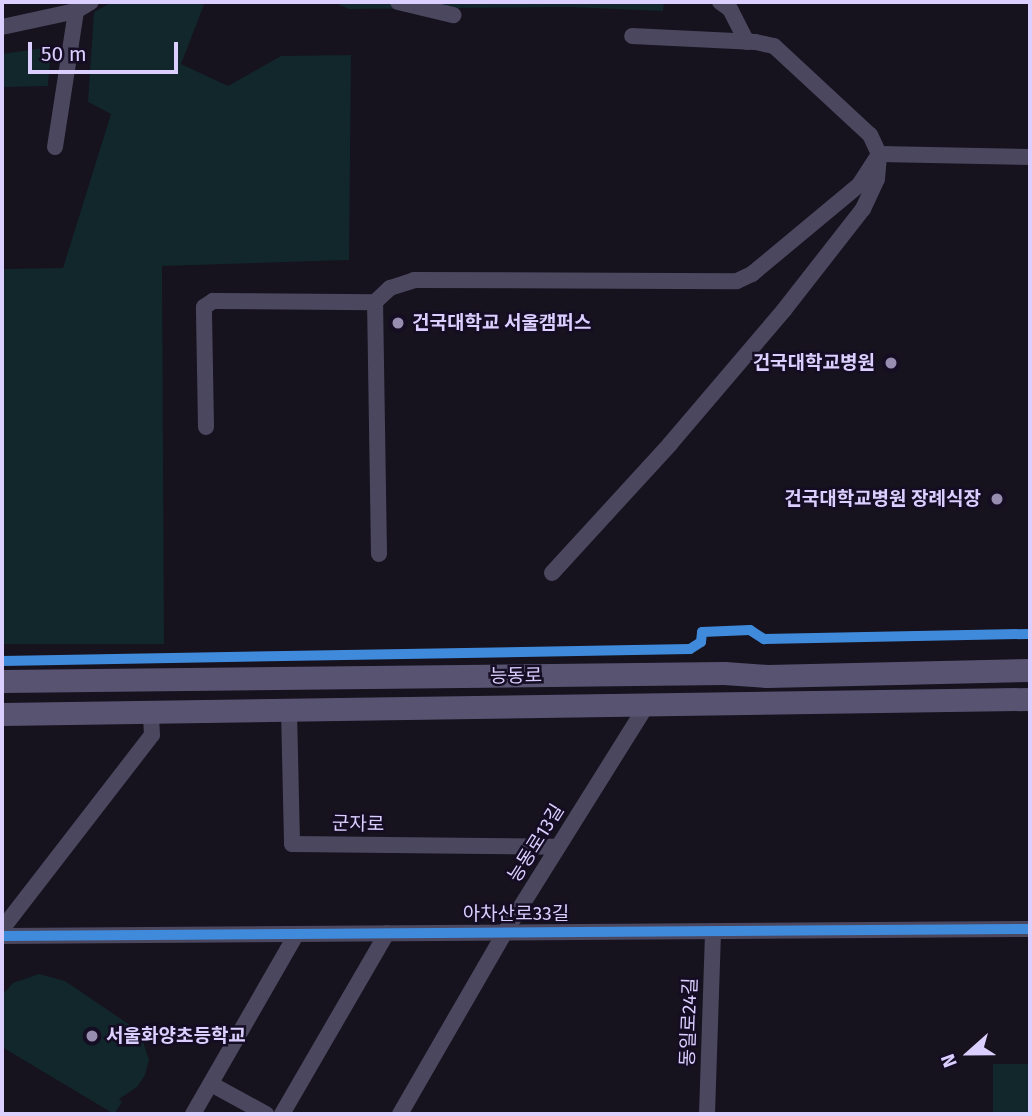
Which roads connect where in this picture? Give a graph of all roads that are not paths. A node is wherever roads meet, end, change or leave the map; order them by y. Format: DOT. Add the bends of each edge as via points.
graph roads {
  1 [pos="91,2"];
  2 [pos="398,2"];
  3 [pos="720,2"];
  4 [pos="76,12"];
  5 [pos="453,15"];
  6 [pos="2,27"];
  7 [pos="632,36"];
  8 [pos="747,41"];
  9 [pos="55,147"];
  10 [pos="879,154"];
  11 [pos="1030,157"];
  12 [pos="375,302"];
  13 [pos="206,427"];
  14 [pos="379,554"];
  15 [pos="552,573"];
  16 [pos="1030,670"];
  17 [pos="724,673"];
  18 [pos="2,681"];
  19 [pos="1030,699"];
  20 [pos="729,703"];
  21 [pos="647,705"];
  22 [pos="289,710"];
  23 [pos="151,713"];
  24 [pos="2,714"];
  25 [pos="558,847"];
  26 [pos="2,929"];
  27 [pos="1030,929"];
  28 [pos="713,931"];
  29 [pos="505,932"];
  30 [pos="387,933"];
  31 [pos="296,935"];
  32 [pos="2,936"];
  33 [pos="211,1084"];
  34 [pos="194,1114"];
  35 [pos="266,1114"];
  36 [pos="282,1114"];
  37 [pos="400,1114"];
  38 [pos="707,1114"];
  1 -- 4 [label="street"];
  2 -- 5 [label="street"];
  3 -- 8 [label="street" via="730,9"];
  4 -- 6 [label="street"];
  4 -- 9 [label="street"];
  7 -- 8 [label="street"];
  8 -- 10 [label="street" via="781,50 860,124"];
  10 -- 11 [label="street"];
  10 -- 12 [label="street" via="859,185 752,274 737,281 414,280 390,288"];
  10 -- 15 [label="street" via="873,190 849,227 709,399"];
  12 -- 13 [label="street" via="213,301 204,307"];
  12 -- 14 [label="street"];
  16 -- 17 [label="main road, 능동로"];
  17 -- 18 [label="main road, 능동로"];
  17 -- 20 [label="main road"];
  19 -- 20 [label="main road, 능동로"];
  20 -- 21 [label="main road, 능동로"];
  21 -- 22 [label="main road, 능동로"];
  21 -- 25 [label="street, 능동로13길"];
  22 -- 23 [label="main road, 능동로"];
  22 -- 25 [label="street, 군자로" via="292,844"];
  23 -- 24 [label="main road, 능동로"];
  23 -- 26 [label="street" via="152,735"];
  25 -- 29 [label="street, 능동로13길"];
  27 -- 28 [label="street, 아차산로33길"];
  28 -- 29 [label="street, 아차산로33길"];
  28 -- 38 [label="street, 동일로24길"];
  29 -- 30 [label="street, 아차산로33길"];
  29 -- 37 [label="street, 능동로13길"];
  30 -- 31 [label="street, 아차산로33길"];
  30 -- 36 [label="street"];
  31 -- 32 [label="street, 아차산로33길"];
  31 -- 33 [label="street"];
  33 -- 34 [label="street"];
  33 -- 35 [label="street"];
}
